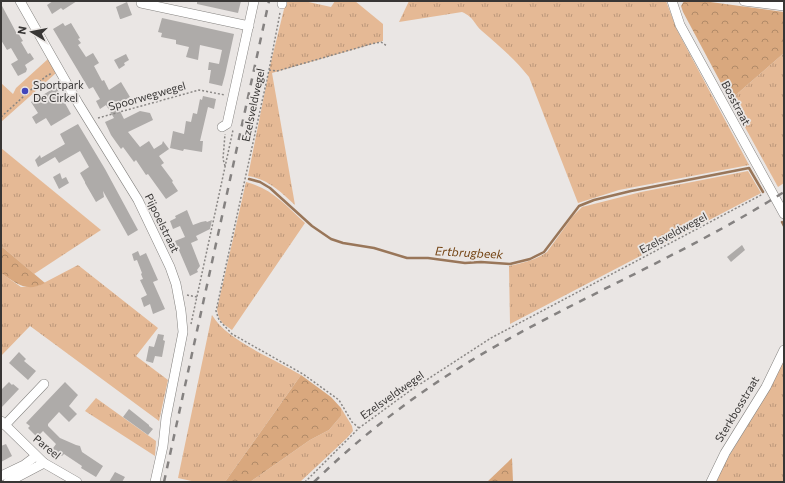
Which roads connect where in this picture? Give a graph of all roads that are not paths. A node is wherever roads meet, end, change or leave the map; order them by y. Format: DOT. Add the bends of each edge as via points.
graph roads {
  1 [pos="20,1"];
  2 [pos="254,1"];
  3 [pos="672,1"];
  4 [pos="744,1"];
  5 [pos="141,3"];
  6 [pos="784,6"];
  7 [pos="249,26"];
  8 [pos="227,127"];
  9 [pos="784,214"];
  10 [pos="784,350"];
  11 [pos="44,384"];
  12 [pos="3,423"];
  13 [pos="36,456"];
  14 [pos="44,463"];
  15 [pos="1,476"];
  16 [pos="8,482"];
  17 [pos="77,482"];
  18 [pos="155,482"];
  19 [pos="711,482"];
  1 -- 18 [label="street, Pijpoelstraat" via="138,200 176,284 183,332"];
  2 -- 7 [label="street"];
  3 -- 9 [label="street, Bosstraat" via="680,24"];
  4 -- 6 [label="street"];
  5 -- 7 [label="street"];
  7 -- 8 [label="street"];
  10 -- 19 [label="street, Sterkbosstraat" via="766,387 725,453"];
  11 -- 12 [label="street, Pareel"];
  12 -- 13 [label="street, Pareel"];
  13 -- 14 [label="street, Pareel"];
  13 -- 15 [label="street"];
  14 -- 16 [label="street"];
  14 -- 17 [label="street, Pareel"];
}
